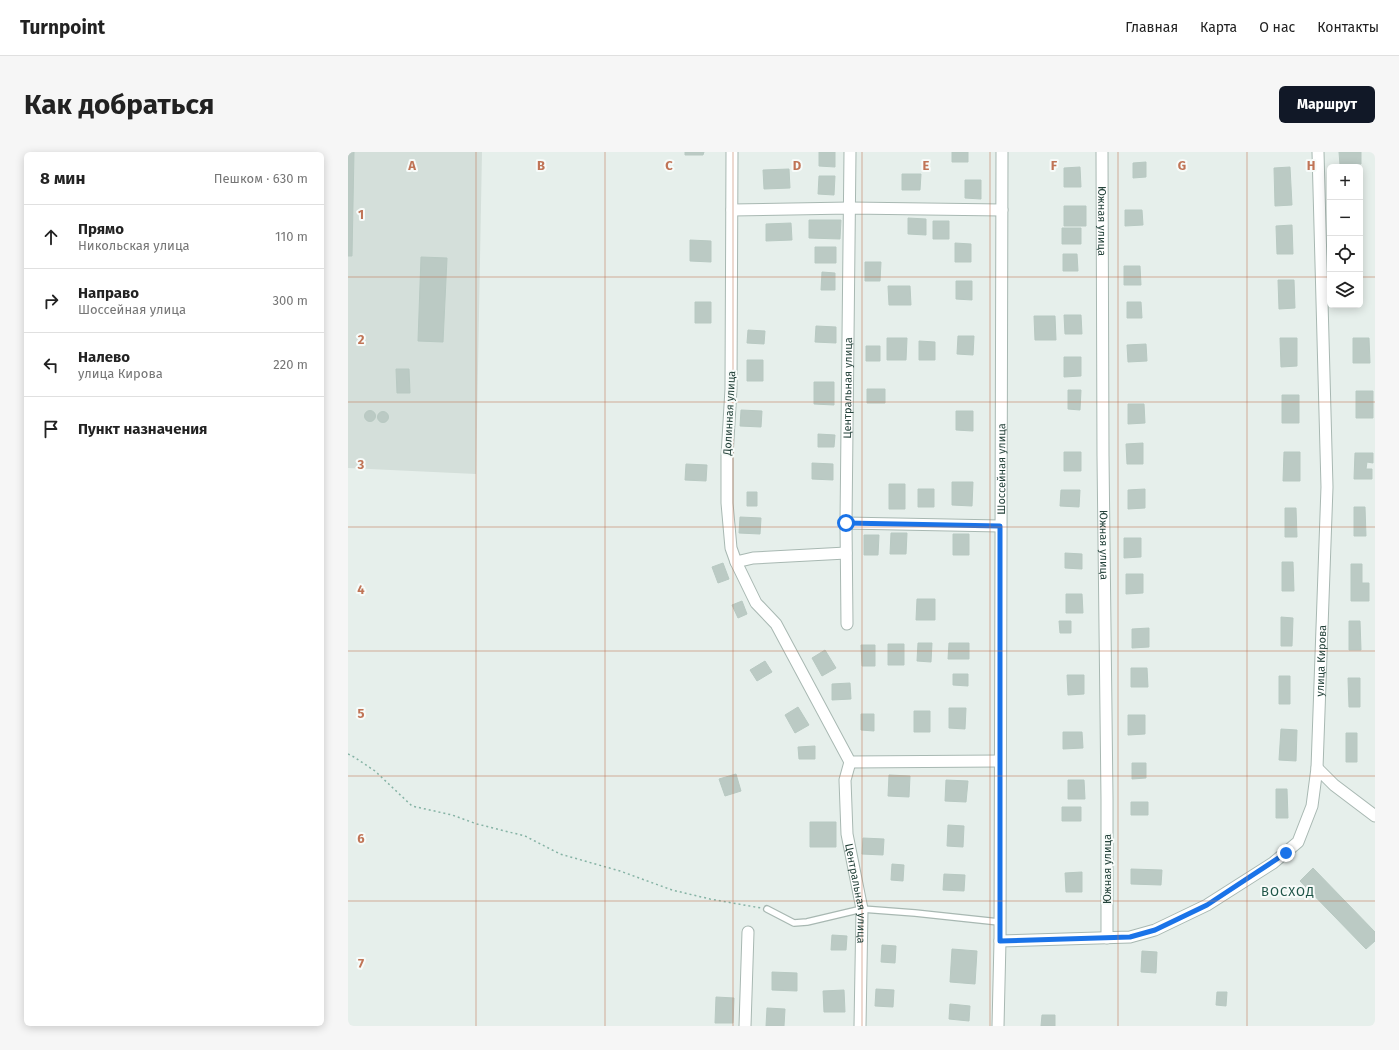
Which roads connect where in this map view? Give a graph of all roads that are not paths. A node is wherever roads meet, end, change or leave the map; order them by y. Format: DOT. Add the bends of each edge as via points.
graph roads {
  1 [pos="732,152"];
  2 [pos="850,152"];
  3 [pos="1002,152"];
  4 [pos="1102,152"];
  5 [pos="1318,152"];
  6 [pos="850,208"];
  7 [pos="732,210"];
  8 [pos="1002,210"];
  9 [pos="846,523"];
  10 [pos="1000,526"];
  11 [pos="846,553"];
  12 [pos="736,562"];
  13 [pos="847,624"];
  14 [pos="999,761"];
  15 [pos="850,762"];
  16 [pos="1317,768"];
  17 [pos="1375,816"];
  18 [pos="767,909"];
  19 [pos="862,909"];
  20 [pos="1000,922"];
  21 [pos="748,932"];
  22 [pos="1107,938"];
  23 [pos="1000,941"];
  24 [pos="745,1026"];
  25 [pos="860,1026"];
  26 [pos="998,1026"];
  1 -- 7 [label="street, Долинная улица"];
  2 -- 6 [label="street, Центральная улица"];
  3 -- 8 [label="street, Шоссейная улица"];
  4 -- 22 [label="street, Южная улица"];
  5 -- 16 [label="street, улица Кирова" via="1327,487"];
  6 -- 7 [label="street"];
  6 -- 8 [label="street"];
  6 -- 9 [label="street, Центральная улица"];
  7 -- 12 [label="street, Долинная улица" via="731,389 727,487 731,548"];
  8 -- 10 [label="street, Шоссейная улица"];
  9 -- 10 [label="street"];
  9 -- 11 [label="street, Центральная улица"];
  10 -- 14 [label="street, Шоссейная улица"];
  11 -- 12 [label="street" via="753,558"];
  11 -- 13 [label="street, Центральная улица"];
  12 -- 15 [label="street, Долинная улица" via="756,603 776,624"];
  14 -- 15 [label="street"];
  14 -- 20 [label="street, Шоссейная улица"];
  15 -- 19 [label="street, Центральная улица" via="845,780 847,834"];
  16 -- 17 [label="street" via="1334,785"];
  16 -- 22 [label="street, улица Кирова" via="1312,806 1298,842 1286,853 1207,905 1155,930 1130,937"];
  18 -- 19 [label="lane" via="794,923"];
  19 -- 20 [label="lane"];
  19 -- 25 [label="street, Центральная улица"];
  20 -- 23 [label="street, Шоссейная улица"];
  21 -- 24 [label="street"];
  22 -- 23 [label="street, улица Кирова"];
  23 -- 26 [label="street, Шоссейная улица"];
}
